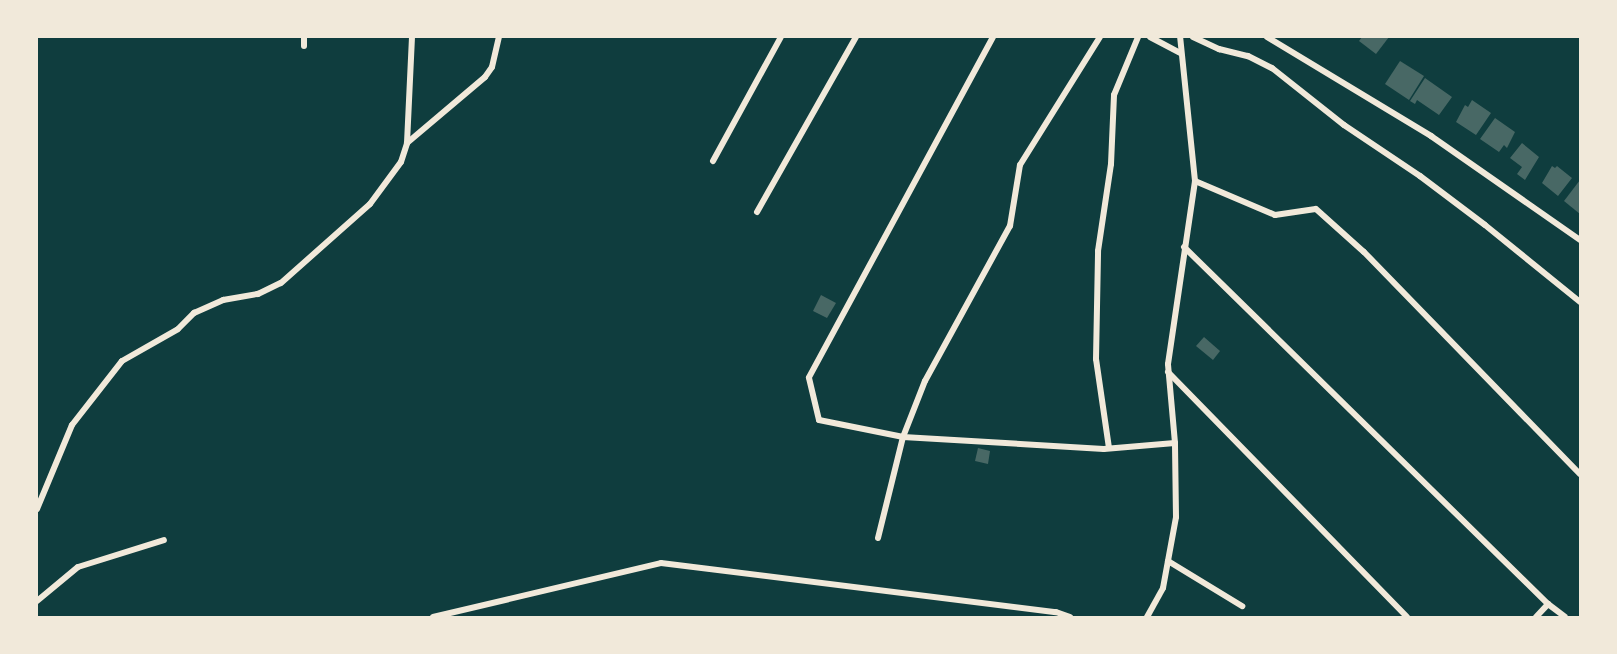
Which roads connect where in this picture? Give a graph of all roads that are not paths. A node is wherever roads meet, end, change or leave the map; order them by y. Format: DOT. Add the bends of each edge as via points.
graph roads {
  1 [pos="304,37"];
  2 [pos="412,37"];
  3 [pos="499,37"];
  4 [pos="781,37"];
  5 [pos="856,37"];
  6 [pos="993,37"];
  7 [pos="1100,37"];
  8 [pos="1138,37"];
  9 [pos="1150,37"];
  10 [pos="1180,37"];
  11 [pos="1193,37"];
  12 [pos="1267,37"];
  13 [pos="304,47"];
  14 [pos="1180,53"];
  15 [pos="407,143"];
  16 [pos="713,161"];
  17 [pos="1195,181"];
  18 [pos="757,212"];
  19 [pos="1580,240"];
  20 [pos="1184,247"];
  21 [pos="1580,302"];
  22 [pos="1168,372"];
  23 [pos="903,437"];
  24 [pos="1175,443"];
  25 [pos="1109,448"];
  26 [pos="1580,474"];
  27 [pos="37,509"];
  28 [pos="878,538"];
  29 [pos="164,540"];
  30 [pos="1168,561"];
  31 [pos="37,600"];
  32 [pos="1548,604"];
  33 [pos="1242,606"];
  34 [pos="433,617"];
  35 [pos="1070,617"];
  36 [pos="1147,617"];
  37 [pos="1407,617"];
  38 [pos="1536,617"];
  39 [pos="1565,617"];
  1 -- 13 [label="street"];
  2 -- 15 [label="street"];
  3 -- 15 [label="street" via="485,78"];
  4 -- 16 [label="street"];
  5 -- 18 [label="street"];
  6 -- 23 [label="street" via="810,378 819,420"];
  7 -- 23 [label="street" via="1020,164 1010,226 925,381"];
  8 -- 25 [label="street" via="1114,95 1111,164 1098,251 1096,359"];
  9 -- 14 [label="street"];
  10 -- 14 [label="street"];
  11 -- 21 [label="street" via="1272,68 1485,225"];
  12 -- 19 [label="street" via="1443,144"];
  14 -- 17 [label="street"];
  15 -- 27 [label="street" via="401,162 370,204 281,284 194,313 178,329 122,361 72,425"];
  17 -- 20 [label="street"];
  17 -- 26 [label="street" via="1275,215 1316,209 1364,252"];
  20 -- 22 [label="street"];
  20 -- 32 [label="street"];
  22 -- 24 [label="street"];
  22 -- 37 [label="street"];
  23 -- 25 [label="street"];
  23 -- 28 [label="street"];
  24 -- 25 [label="street"];
  24 -- 30 [label="street" via="1176,517"];
  29 -- 31 [label="street" via="78,567"];
  30 -- 33 [label="street"];
  30 -- 36 [label="street" via="1163,588"];
  32 -- 38 [label="street"];
  32 -- 39 [label="street"];
  34 -- 35 [label="street" via="662,563"];
}
